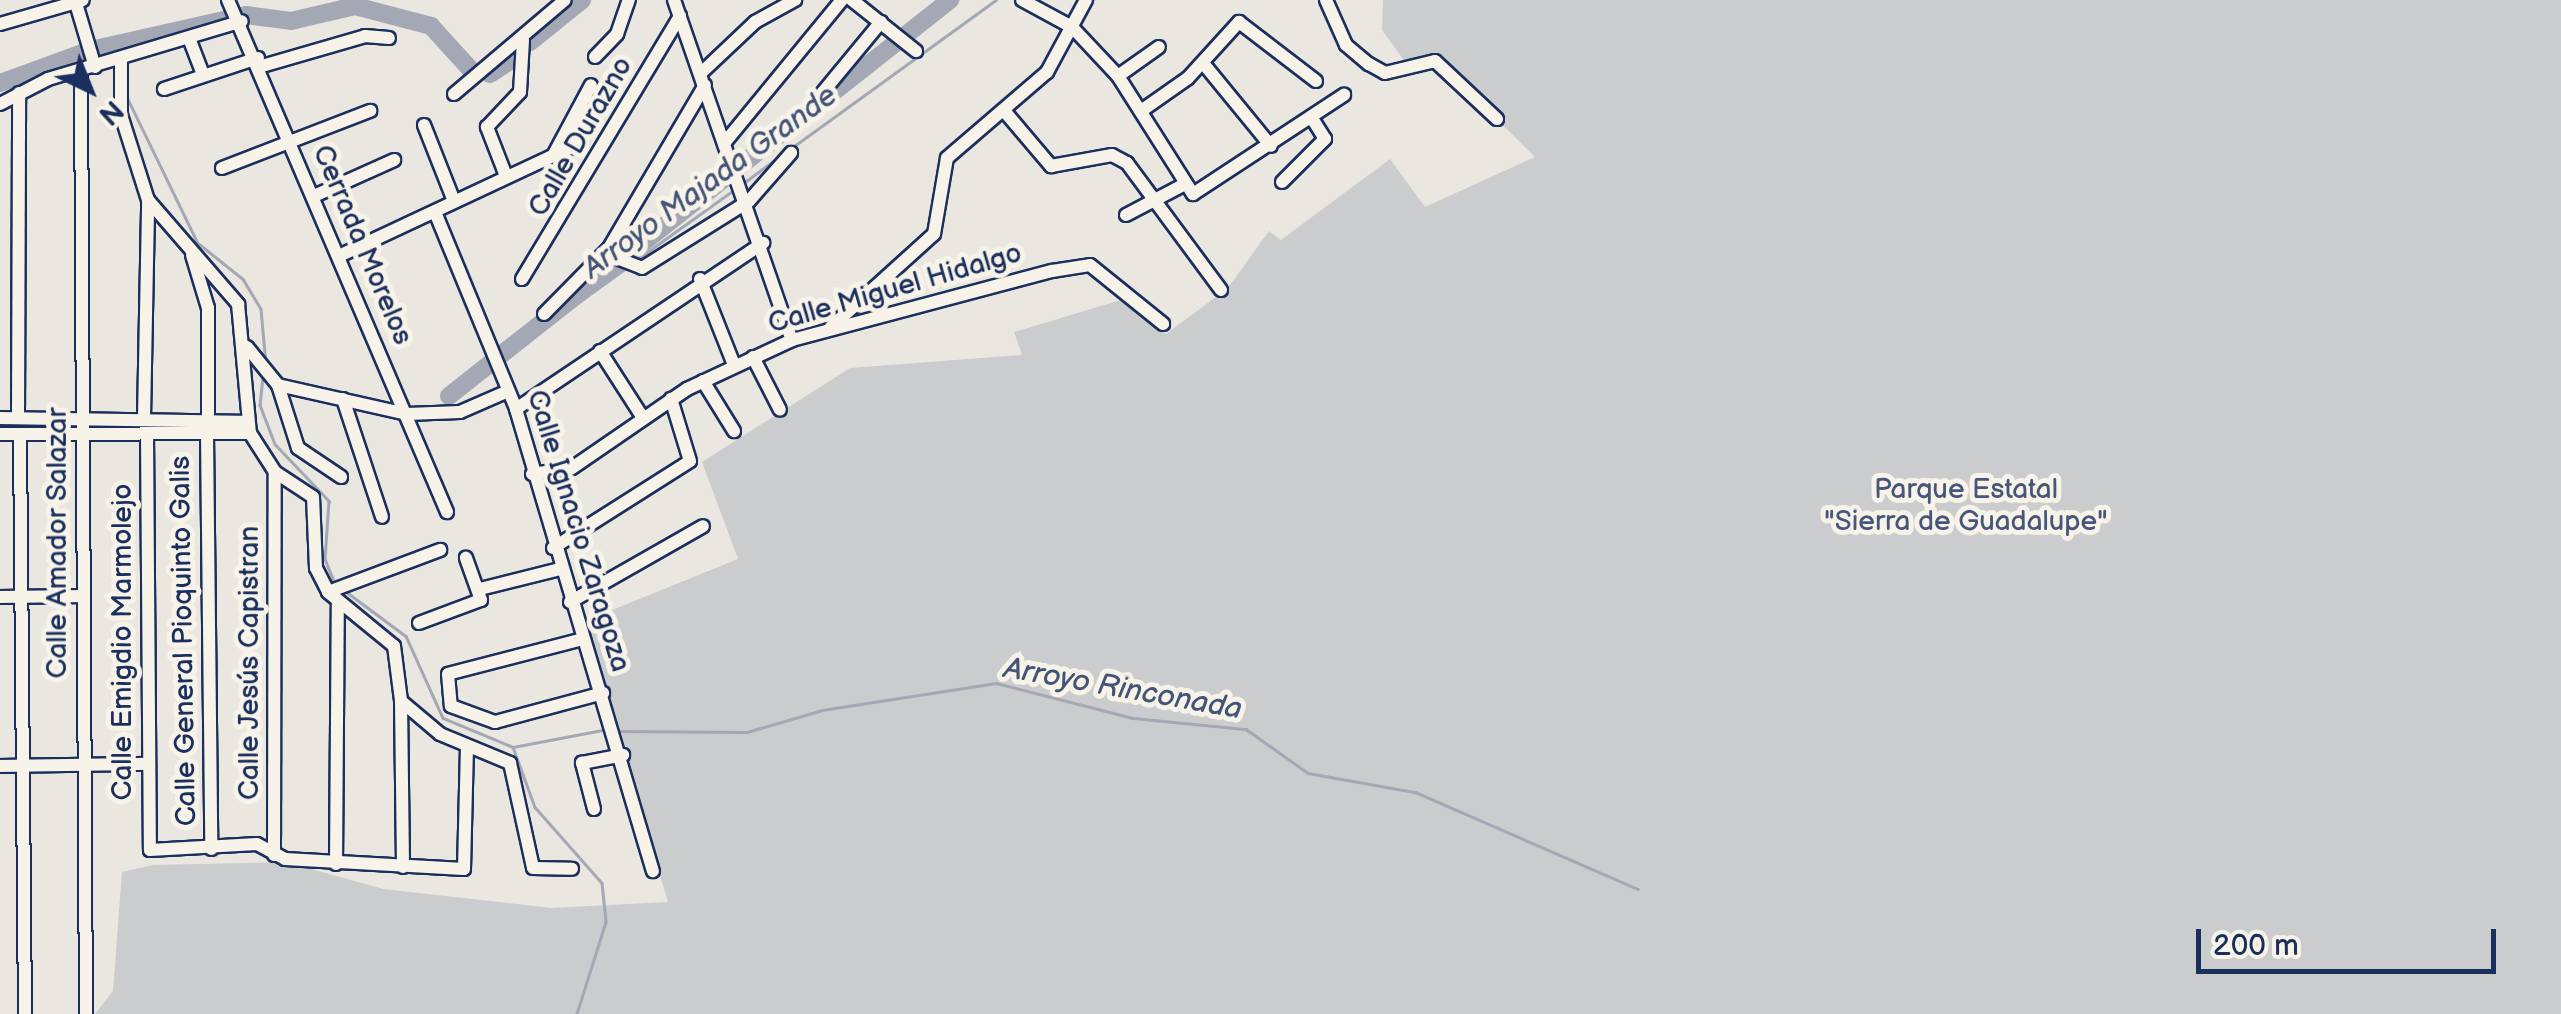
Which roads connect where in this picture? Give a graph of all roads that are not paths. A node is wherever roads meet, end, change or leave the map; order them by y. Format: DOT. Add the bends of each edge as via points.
graph roads {
  1 [pos="228,0"];
  2 [pos="565,0"];
  3 [pos="630,0"];
  4 [pos="674,0"];
  5 [pos="795,0"];
  6 [pos="842,0"];
  7 [pos="852,0"];
  8 [pos="1022,0"];
  9 [pos="1086,0"];
  10 [pos="1326,0"];
  11 [pos="78,1"];
  12 [pos="680,16"];
  13 [pos="240,17"];
  14 [pos="881,22"];
  15 [pos="0,24"];
  16 [pos="1072,27"];
  17 [pos="188,38"];
  18 [pos="389,38"];
  19 [pos="523,40"];
  20 [pos="1159,47"];
  21 [pos="916,50"];
  22 [pos="595,57"];
  23 [pos="121,58"];
  24 [pos="260,62"];
  25 [pos="1203,63"];
  26 [pos="88,69"];
  27 [pos="203,75"];
  28 [pos="1118,76"];
  29 [pos="702,79"];
  30 [pos="1316,81"];
  31 [pos="592,85"];
  32 [pos="164,90"];
  33 [pos="823,92"];
  34 [pos="19,93"];
  35 [pos="454,94"];
  36 [pos="1344,94"];
  37 [pos="0,104"];
  38 [pos="370,111"];
  39 [pos="1142,111"];
  40 [pos="1006,113"];
  41 [pos="1497,119"];
  42 [pos="1313,120"];
  43 [pos="424,124"];
  44 [pos="582,142"];
  45 [pos="726,142"];
  46 [pos="292,143"];
  47 [pos="1271,146"];
  48 [pos="791,153"];
  49 [pos="554,154"];
  50 [pos="394,160"];
  51 [pos="222,168"];
  52 [pos="506,176"];
  53 [pos="1282,182"];
  54 [pos="1189,189"];
  55 [pos="314,196"];
  56 [pos="148,200"];
  57 [pos="1156,200"];
  58 [pos="454,201"];
  59 [pos="749,201"];
  60 [pos="435,212"];
  61 [pos="1126,215"];
  62 [pos="763,242"];
  63 [pos="192,253"];
  64 [pos="339,256"];
  65 [pos="614,257"];
  66 [pos="522,278"];
  67 [pos="700,279"];
  68 [pos="1221,290"];
  69 [pos="544,314"];
  70 [pos="1163,324"];
  71 [pos="829,329"];
  72 [pos="792,340"];
  73 [pos="247,348"];
  74 [pos="600,351"];
  75 [pos="753,356"];
  76 [pos="734,365"];
  77 [pos="702,380"];
  78 [pos="278,384"];
  79 [pos="508,391"];
  80 [pos="343,399"];
  81 [pos="671,399"];
  82 [pos="516,409"];
  83 [pos="780,410"];
  84 [pos="407,414"];
  85 [pos="0,418"];
  86 [pos="18,418"];
  87 [pos="144,418"];
  88 [pos="643,418"];
  89 [pos="82,425"];
  90 [pos="207,427"];
  91 [pos="249,428"];
  92 [pos="734,431"];
  93 [pos="147,433"];
  94 [pos="0,434"];
  95 [pos="20,434"];
  96 [pos="276,472"];
  97 [pos="532,474"];
  98 [pos="341,477"];
  99 [pos="447,512"];
  100 [pos="382,517"];
  101 [pos="703,526"];
  102 [pos="553,548"];
  103 [pos="440,550"];
  104 [pos="466,558"];
  105 [pos="560,570"];
  106 [pos="480,589"];
  107 [pos="328,592"];
  108 [pos="84,596"];
  109 [pos="0,598"];
  110 [pos="22,598"];
  111 [pos="570,602"];
  112 [pos="338,604"];
  113 [pos="419,623"];
  114 [pos="582,640"];
  115 [pos="603,693"];
  116 [pos="401,700"];
  117 [pos="467,747"];
  118 [pos="624,755"];
  119 [pos="84,764"];
  120 [pos="148,764"];
  121 [pos="0,766"];
  122 [pos="21,766"];
  123 [pos="594,810"];
  124 [pos="211,848"];
  125 [pos="274,854"];
  126 [pos="336,864"];
  127 [pos="403,867"];
  128 [pos="572,869"];
  129 [pos="653,871"];
  130 [pos="24,1014"];
  131 [pos="86,1014"];
  1 -- 13 [label="street, Cerrada Morelos"];
  2 -- 19 [label="street"];
  3 -- 22 [label="street" via="617,34"];
  4 -- 12 [label="street"];
  5 -- 29 [label="street" via="755,22"];
  6 -- 45 [label="street"];
  7 -- 14 [label="street"];
  8 -- 16 [label="street"];
  9 -- 16 [label="street"];
  10 -- 41 [label="street" via="1346,46 1369,64 1385,72 1435,61"];
  11 -- 15 [label="street"];
  11 -- 26 [label="street, Calle Amador Salazar"];
  12 -- 29 [label="street"];
  12 -- 66 [label="street, Calle Durazno"];
  13 -- 17 [label="street"];
  13 -- 24 [label="street, Cerrada Morelos"];
  14 -- 21 [label="street"];
  14 -- 33 [label="street"];
  16 -- 28 [label="street"];
  16 -- 40 [label="street" via="1054,64"];
  17 -- 23 [label="street"];
  17 -- 27 [label="street"];
  18 -- 24 [label="street"];
  19 -- 35 [label="street"];
  19 -- 52 [label="street" via="520,93 488,127"];
  20 -- 28 [label="street"];
  23 -- 26 [label="street"];
  23 -- 56 [label="street" via="121,115"];
  24 -- 27 [label="street"];
  24 -- 46 [label="street, Cerrada Morelos"];
  25 -- 30 [label="street" via="1238,22"];
  25 -- 39 [label="street"];
  25 -- 47 [label="street"];
  26 -- 34 [label="street"];
  26 -- 89 [label="street, Calle Amador Salazar"];
  27 -- 32 [label="street"];
  28 -- 39 [label="street"];
  29 -- 45 [label="street"];
  29 -- 69 [label="street" via="610,248"];
  31 -- 49 [label="street"];
  34 -- 37 [label="street"];
  34 -- 86 [label="street"];
  36 -- 42 [label="street"];
  38 -- 46 [label="street"];
  39 -- 54 [label="street"];
  40 -- 57 [label="street" via="1052,166 1112,156"];
  40 -- 71 [label="street" via="940,169 934,234"];
  42 -- 47 [label="street"];
  42 -- 53 [label="street" via="1326,140"];
  43 -- 58 [label="street"];
  44 -- 49 [label="street"];
  45 -- 59 [label="street"];
  46 -- 51 [label="street"];
  46 -- 55 [label="street, Cerrada Morelos"];
  47 -- 54 [label="street"];
  48 -- 59 [label="street"];
  49 -- 52 [label="street"];
  50 -- 55 [label="street"];
  52 -- 58 [label="street"];
  54 -- 57 [label="street"];
  55 -- 64 [label="street, Cerrada Morelos"];
  56 -- 63 [label="street"];
  56 -- 87 [label="street"];
  57 -- 61 [label="street"];
  57 -- 68 [label="street"];
  58 -- 60 [label="street"];
  59 -- 62 [label="street"];
  59 -- 65 [label="street" via="642,268"];
  60 -- 64 [label="street"];
  60 -- 79 [label="street, Calle Ignacio Zaragoza"];
  62 -- 67 [label="street"];
  62 -- 72 [label="street"];
  63 -- 73 [label="street" via="228,286"];
  63 -- 90 [label="street, Calle General Pioquinto Galis" via="208,308"];
  64 -- 84 [label="street, Cerrada Morelos"];
  67 -- 74 [label="street"];
  67 -- 76 [label="street"];
  70 -- 71 [label="street, Calle Miguel Hidalgo" via="1090,265"];
  71 -- 72 [label="street, Calle Miguel Hidalgo"];
  72 -- 75 [label="street, Calle Miguel Hidalgo"];
  73 -- 78 [label="street"];
  73 -- 91 [label="street"];
  74 -- 82 [label="street"];
  74 -- 88 [label="street"];
  75 -- 76 [label="street, Calle Miguel Hidalgo"];
  75 -- 83 [label="street"];
  76 -- 77 [label="street, Calle Miguel Hidalgo"];
  77 -- 81 [label="street, Calle Miguel Hidalgo"];
  77 -- 92 [label="street"];
  78 -- 80 [label="street"];
  78 -- 98 [label="street" via="298,448"];
  79 -- 82 [label="street, Calle Ignacio Zaragoza"];
  79 -- 84 [label="street" via="460,412"];
  80 -- 84 [label="street"];
  80 -- 100 [label="street"];
  81 -- 88 [label="street, Calle Miguel Hidalgo"];
  81 -- 102 [label="street" via="693,456"];
  82 -- 97 [label="street, Calle Ignacio Zaragoza"];
  84 -- 99 [label="street, Cerrada Morelos"];
  85 -- 86 [label="street"];
  86 -- 89 [label="street"];
  87 -- 89 [label="street"];
  87 -- 90 [label="street"];
  88 -- 97 [label="street, Calle Miguel Hidalgo" via="572,468"];
  89 -- 93 [label="street"];
  89 -- 95 [label="street"];
  89 -- 108 [label="street, Calle Amador Salazar"];
  90 -- 91 [label="street"];
  90 -- 93 [label="street"];
  90 -- 124 [label="street, Calle General Pioquinto Galis"];
  91 -- 96 [label="street"];
  93 -- 120 [label="street, Calle Emigdio Marmolejo"];
  94 -- 95 [label="street"];
  95 -- 110 [label="street"];
  96 -- 107 [label="street" via="314,500 316,568"];
  96 -- 125 [label="street, Calle Jesús Capistran"];
  97 -- 102 [label="street, Calle Ignacio Zaragoza"];
  101 -- 111 [label="street"];
  102 -- 105 [label="street, Calle Ignacio Zaragoza"];
  103 -- 107 [label="street"];
  104 -- 106 [label="street"];
  105 -- 106 [label="street"];
  105 -- 111 [label="street, Calle Ignacio Zaragoza"];
  106 -- 113 [label="street" via="476,603"];
  107 -- 112 [label="street"];
  108 -- 110 [label="street"];
  108 -- 119 [label="street, Calle Amador Salazar"];
  109 -- 110 [label="street"];
  110 -- 122 [label="street"];
  111 -- 114 [label="street, Calle Ignacio Zaragoza"];
  112 -- 116 [label="street" via="370,618 394,646"];
  112 -- 126 [label="street"];
  114 -- 115 [label="street, Calle Ignacio Zaragoza"];
  114 -- 115 [label="street" via="446,676 452,710 490,721"];
  115 -- 118 [label="street, Calle Ignacio Zaragoza"];
  116 -- 117 [label="street"];
  116 -- 127 [label="street"];
  117 -- 127 [label="street" via="467,867"];
  117 -- 128 [label="street" via="504,758 517,772 520,832 533,868"];
  118 -- 123 [label="street" via="582,764"];
  118 -- 129 [label="street, Calle Ignacio Zaragoza"];
  119 -- 120 [label="street"];
  119 -- 122 [label="street"];
  119 -- 131 [label="street, Calle Amador Salazar"];
  120 -- 124 [label="street, Calle Emigdio Marmolejo" via="151,850"];
  121 -- 122 [label="street"];
  122 -- 130 [label="street"];
  124 -- 125 [label="street" via="257,844"];
  125 -- 126 [label="street"];
  126 -- 127 [label="street"];
}
